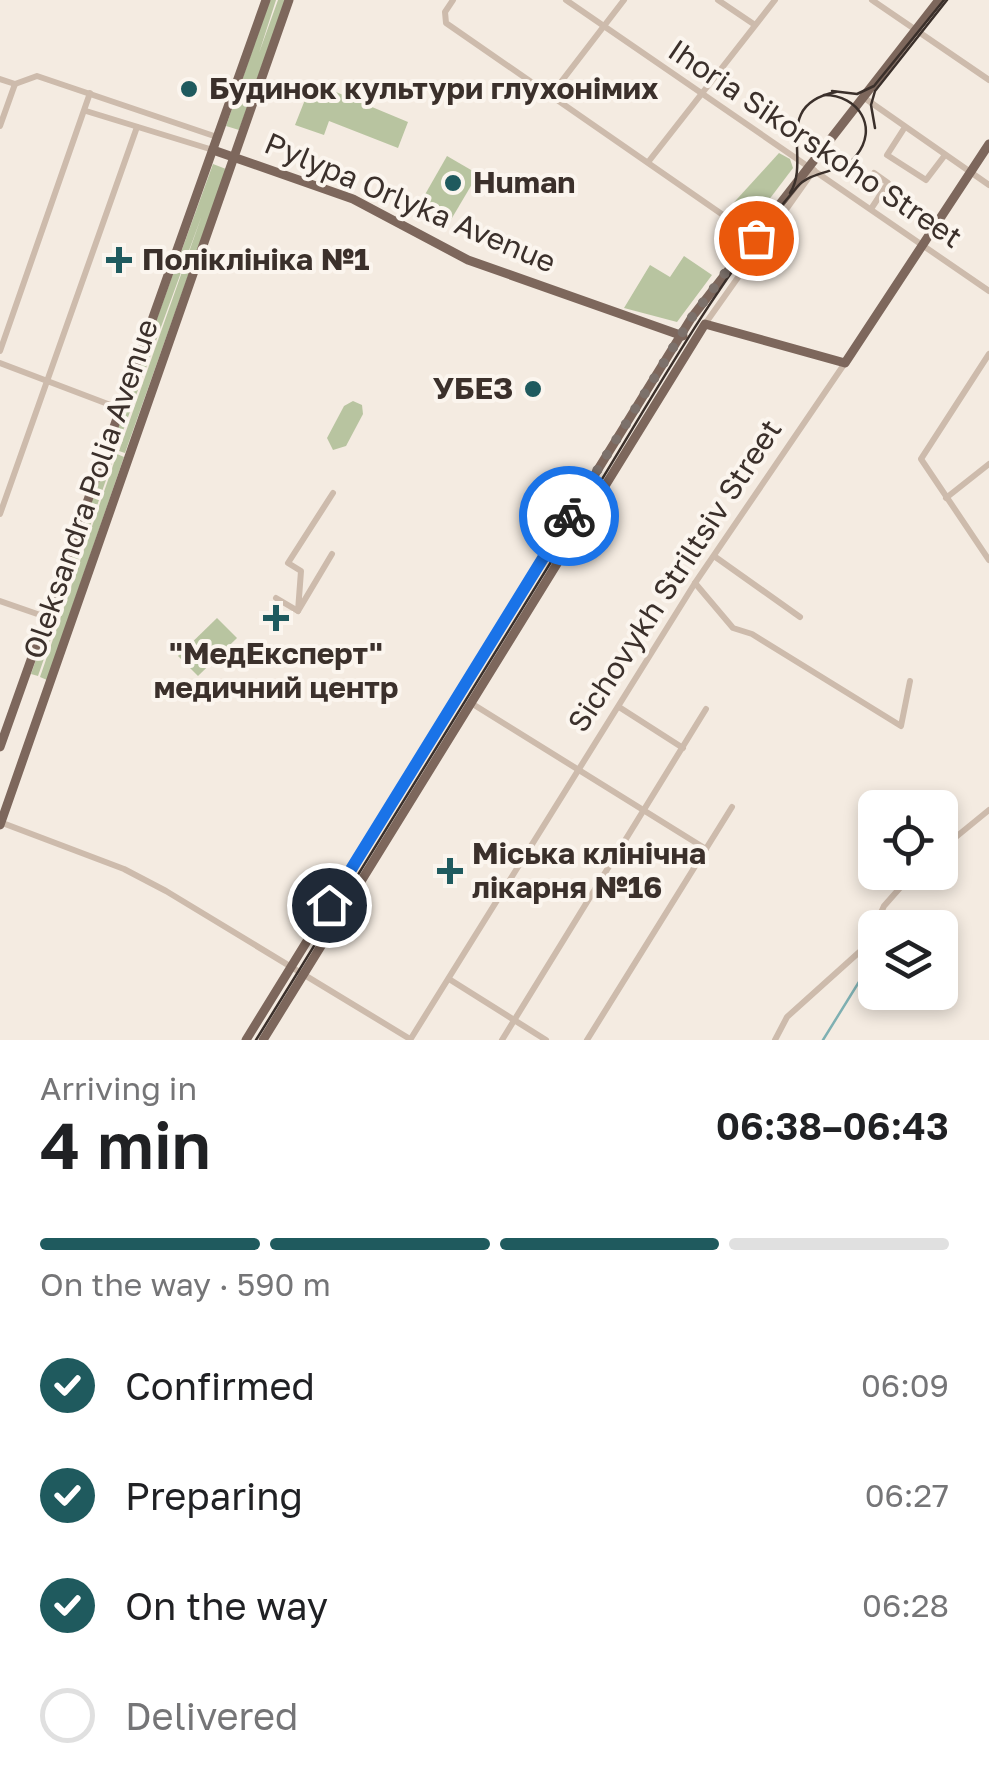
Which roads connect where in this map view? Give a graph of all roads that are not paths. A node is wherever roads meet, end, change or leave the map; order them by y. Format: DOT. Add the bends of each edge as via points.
graph roads {
  1 [pos="266,0"];
  2 [pos="289,0"];
  3 [pos="454,0"];
  4 [pos="566,0"];
  5 [pos="624,0"];
  6 [pos="718,0"];
  7 [pos="776,0"];
  8 [pos="872,0"];
  9 [pos="939,0"];
  10 [pos="754,25"];
  11 [pos="604,26"];
  12 [pos="916,30"];
  13 [pos="0,80"];
  14 [pos="989,80"];
  15 [pos="15,84"];
  16 [pos="90,93"];
  17 [pos="702,94"];
  18 [pos="551,95"];
  19 [pos="862,96"];
  20 [pos="86,111"];
  21 [pos="0,126"];
  22 [pos="138,127"];
  23 [pos="905,127"];
  24 [pos="217,137"];
  25 [pos="989,144"];
  26 [pos="238,145"];
  27 [pos="212,150"];
  28 [pos="944,155"];
  29 [pos="234,158"];
  30 [pos="648,161"];
  31 [pos="811,168"];
  32 [pos="970,172"];
  33 [pos="874,173"];
  34 [pos="989,185"];
  35 [pos="871,209"];
  36 [pos="758,238"];
  37 [pos="922,244"];
  38 [pos="989,291"];
  39 [pos="705,324"];
  40 [pos="681,335"];
  41 [pos="694,341"];
  42 [pos="0,351"];
  43 [pos="989,354"];
  44 [pos="845,363"];
  45 [pos="0,364"];
  46 [pos="46,382"];
  47 [pos="120,409"];
  48 [pos="989,464"];
  49 [pos="333,492"];
  50 [pos="946,498"];
  51 [pos="0,514"];
  52 [pos="554,540"];
  53 [pos="566,548"];
  54 [pos="332,554"];
  55 [pos="987,554"];
  56 [pos="714,556"];
  57 [pos="696,583"];
  58 [pos="276,598"];
  59 [pos="0,602"];
  60 [pos="298,611"];
  61 [pos="800,617"];
  62 [pos="48,618"];
  63 [pos="910,681"];
  64 [pos="458,696"];
  65 [pos="471,703"];
  66 [pos="619,707"];
  67 [pos="706,709"];
  68 [pos="0,747"];
  69 [pos="683,748"];
  70 [pos="579,768"];
  71 [pos="732,807"];
  72 [pos="644,810"];
  73 [pos="989,810"];
  74 [pos="0,823"];
  75 [pos="958,835"];
  76 [pos="706,849"];
  77 [pos="898,890"];
  78 [pos="291,967"];
  79 [pos="304,974"];
  80 [pos="449,979"];
  81 [pos="515,1019"];
  82 [pos="246,1040"];
  83 [pos="263,1040"];
  84 [pos="410,1040"];
  85 [pos="502,1040"];
  86 [pos="546,1040"];
  87 [pos="587,1040"];
  88 [pos="775,1040"];
  1 -- 24 [label="main road, Oleksandra Polia Avenue"];
  2 -- 26 [label="main road, Oleksandra Polia Avenue"];
  3 -- 18 [label="street" via="446,23"];
  4 -- 11 [label="street, Ihoria Sikorskoho Street"];
  5 -- 11 [label="street"];
  6 -- 10 [label="street"];
  7 -- 10 [label="street"];
  8 -- 12 [label="street"];
  9 -- 12 [label="main road"];
  10 -- 17 [label="street"];
  11 -- 17 [label="street, Ihoria Sikorskoho Street"];
  11 -- 18 [label="street"];
  12 -- 14 [label="street"];
  12 -- 19 [label="main road"];
  13 -- 15 [label="street"];
  15 -- 16 [label="street" via="37,76"];
  15 -- 21 [label="street"];
  16 -- 20 [label="street"];
  16 -- 24 [label="street"];
  17 -- 30 [label="street"];
  17 -- 31 [label="street, Ihoria Sikorskoho Street"];
  18 -- 30 [label="street"];
  19 -- 23 [label="street"];
  19 -- 31 [label="main road"];
  20 -- 22 [label="street"];
  20 -- 42 [label="street"];
  22 -- 27 [label="street"];
  22 -- 46 [label="street"];
  23 -- 28 [label="street"];
  23 -- 28 [label="street" via="887,155 926,180"];
  24 -- 26 [label="main road"];
  24 -- 27 [label="main road, Oleksandra Polia Avenue"];
  25 -- 32 [label="main road, Sichovykh Striltsiv Street"];
  26 -- 29 [label="main road, Oleksandra Polia Avenue"];
  27 -- 29 [label="main road, Pylypa Orlyka Avenue"];
  27 -- 47 [label="main road, Oleksandra Polia Avenue"];
  28 -- 32 [label="street"];
  29 -- 40 [label="main road, Pylypa Orlyka Avenue" via="352,199 468,260"];
  29 -- 74 [label="main road, Oleksandra Polia Avenue"];
  30 -- 36 [label="street"];
  31 -- 35 [label="street, Ihoria Sikorskoho Street"];
  31 -- 36 [label="main road"];
  32 -- 34 [label="street"];
  32 -- 37 [label="main road, Sichovykh Striltsiv Street"];
  33 -- 35 [label="street" via="888,183"];
  35 -- 37 [label="street, Ihoria Sikorskoho Street"];
  36 -- 39 [label="street"];
  36 -- 40 [label="main road"];
  37 -- 38 [label="street, Ihoria Sikorskoho Street"];
  37 -- 44 [label="main road, Sichovykh Striltsiv Street"];
  39 -- 41 [label="main road"];
  39 -- 44 [label="main road"];
  40 -- 41 [label="main road, Pylypa Orlyka Avenue"];
  40 -- 52 [label="main road"];
  41 -- 53 [label="main road"];
  43 -- 50 [label="street" via="924,450 924,468"];
  44 -- 56 [label="street, Sichovykh Striltsiv Street"];
  45 -- 46 [label="street"];
  46 -- 47 [label="street"];
  46 -- 51 [label="street"];
  47 -- 62 [label="main road, Oleksandra Polia Avenue"];
  48 -- 50 [label="street"];
  49 -- 60 [label="street" via="288,563 302,571"];
  50 -- 55 [label="street"];
  52 -- 53 [label="main road"];
  52 -- 64 [label="main road"];
  53 -- 65 [label="main road"];
  54 -- 60 [label="street"];
  56 -- 57 [label="street, Sichovykh Striltsiv Street"];
  56 -- 61 [label="street"];
  57 -- 63 [label="street" via="733,628 901,726"];
  57 -- 66 [label="street, Sichovykh Striltsiv Street"];
  58 -- 60 [label="street"];
  59 -- 62 [label="street"];
  62 -- 68 [label="main road, Oleksandra Polia Avenue"];
  64 -- 65 [label="main road"];
  64 -- 78 [label="main road"];
  65 -- 70 [label="street"];
  65 -- 79 [label="main road"];
  66 -- 69 [label="street"];
  66 -- 70 [label="street, Sichovykh Striltsiv Street"];
  67 -- 69 [label="street"];
  69 -- 72 [label="street"];
  70 -- 72 [label="street"];
  70 -- 80 [label="street, Sichovykh Striltsiv Street"];
  71 -- 76 [label="street"];
  72 -- 76 [label="street"];
  72 -- 81 [label="street"];
  73 -- 75 [label="street"];
  74 -- 78 [label="street" via="124,870"];
  76 -- 87 [label="street"];
  77 -- 88 [label="street" via="866,946 788,1016"];
  78 -- 79 [label="street"];
  78 -- 82 [label="main road"];
  79 -- 83 [label="main road"];
  79 -- 84 [label="street"];
  80 -- 81 [label="street"];
  80 -- 84 [label="street, Sichovykh Striltsiv Street"];
  81 -- 85 [label="street"];
  81 -- 86 [label="street"];
}
